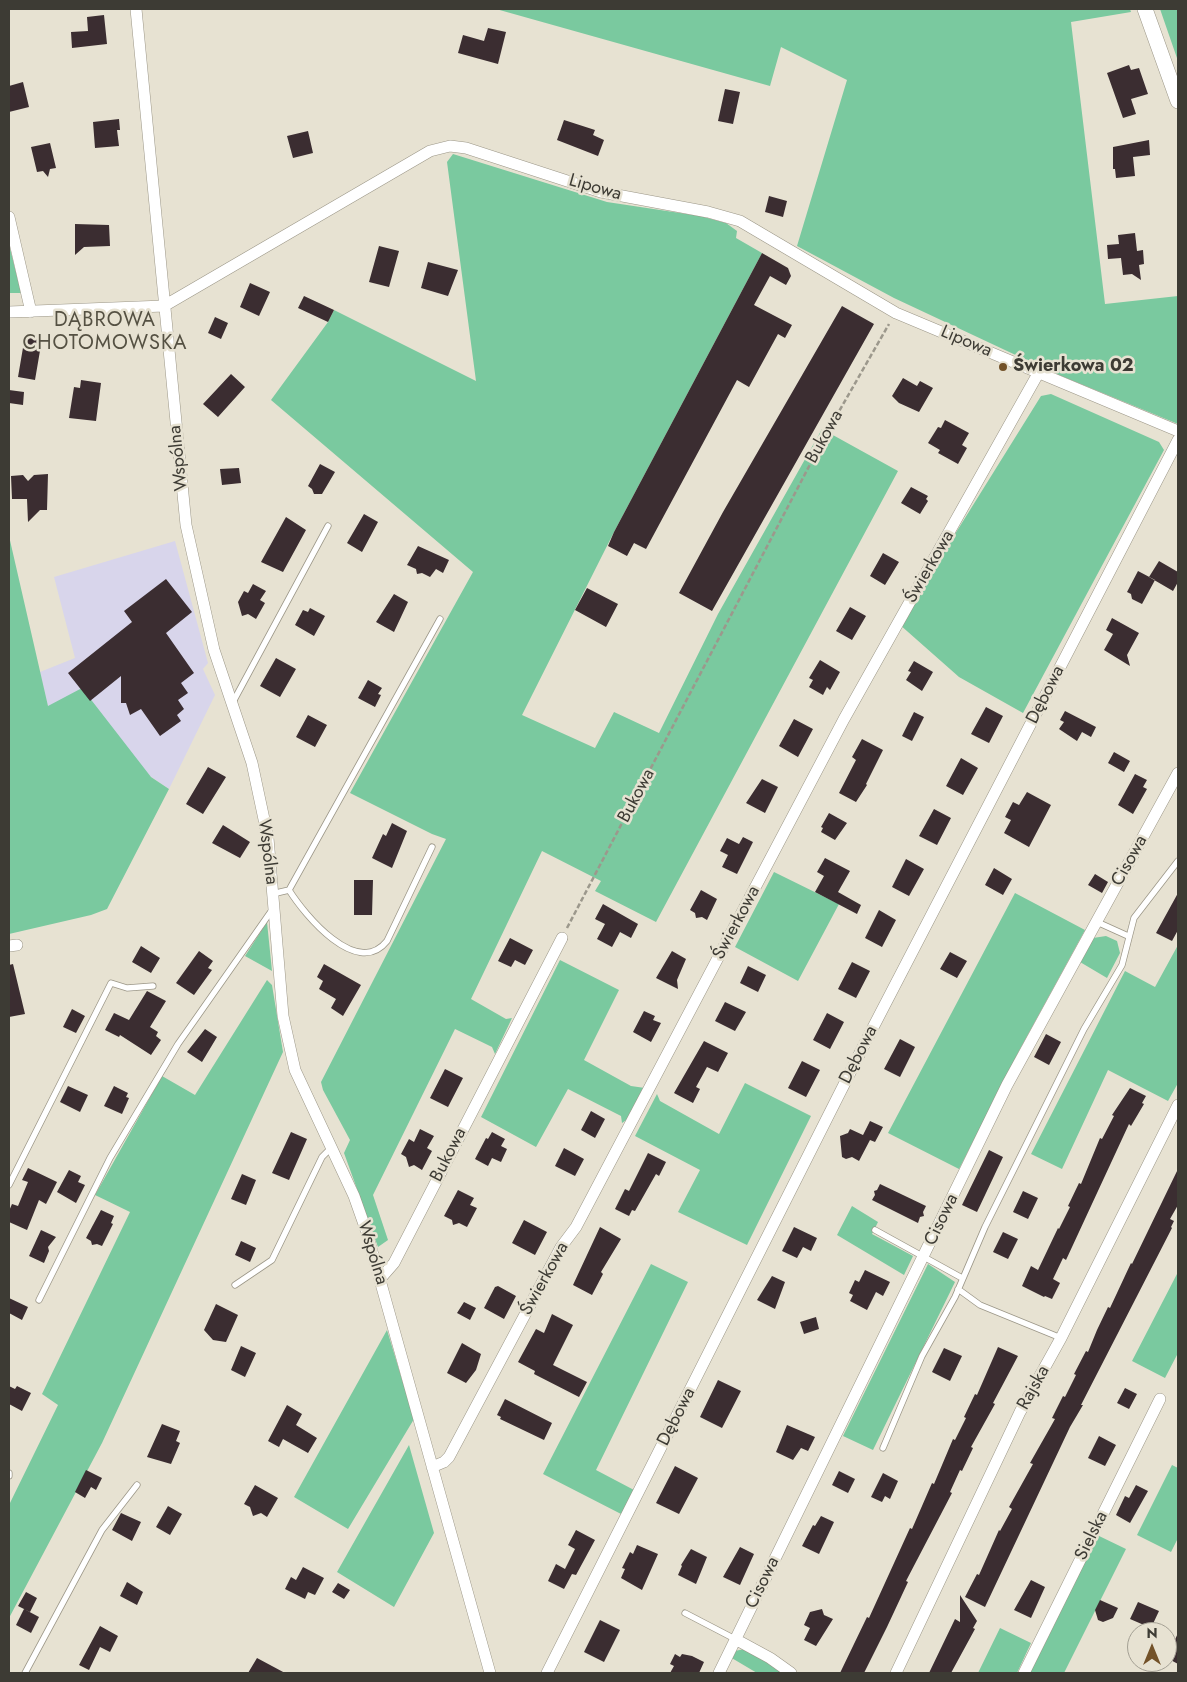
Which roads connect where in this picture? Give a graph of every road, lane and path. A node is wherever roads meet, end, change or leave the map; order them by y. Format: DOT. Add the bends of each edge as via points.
graph roads {
  1 [pos="136,9"];
  2 [pos="1145,9"];
  3 [pos="1178,101"];
  4 [pos="9,217"];
  5 [pos="164,306"];
  6 [pos="9,312"];
  7 [pos="31,312"];
  8 [pos="896,313"];
  9 [pos="1039,372"];
  10 [pos="1178,431"];
  11 [pos="1178,440"];
  12 [pos="328,526"];
  13 [pos="440,619"];
  14 [pos="232,704"];
  15 [pos="1178,773"];
  16 [pos="432,847"];
  17 [pos="1178,861"];
  18 [pos="289,890"];
  19 [pos="272,894"];
  20 [pos="274,908"];
  21 [pos="1097,922"];
  22 [pos="1128,936"];
  23 [pos="562,938"];
  24 [pos="153,986"];
  25 [pos="1178,1105"];
  26 [pos="330,1148"];
  27 [pos="9,1185"];
  28 [pos="875,1230"];
  29 [pos="923,1257"];
  30 [pos="962,1278"];
  31 [pos="380,1279"];
  32 [pos="235,1285"];
  33 [pos="958,1289"];
  34 [pos="40,1300"];
  35 [pos="1061,1338"];
  36 [pos="1160,1398"];
  37 [pos="883,1448"];
  38 [pos="432,1467"];
  39 [pos="137,1485"];
  40 [pos="685,1614"];
  41 [pos="735,1639"];
  42 [pos="25,1673"];
  43 [pos="490,1673"];
  44 [pos="547,1673"];
  45 [pos="719,1673"];
  46 [pos="791,1673"];
  47 [pos="896,1673"];
  48 [pos="1024,1673"];
  1 -- 5 [label="street, Wspólna"];
  2 -- 3 [label="street"];
  4 -- 7 [label="street"];
  5 -- 7 [label="street, Lipowa"];
  5 -- 8 [label="street, Lipowa" via="430,151 450,146 466,148 601,192 740,221"];
  5 -- 14 [label="street, Wspólna" via="186,525 214,650"];
  6 -- 7 [label="street, Lipowa"];
  8 -- 9 [label="street, Lipowa"];
  8 -- 23 [label="path, Bukowa" via="826,434"];
  9 -- 10 [label="street, Lipowa"];
  9 -- 38 [label="street, Świerkowa" via="844,719 576,1227 556,1256 449,1457"];
  11 -- 44 [label="street, Dębowa" via="866,1041"];
  12 -- 14 [label="lane"];
  13 -- 18 [label="lane"];
  14 -- 19 [label="street, Wspólna" via="256,782 268,838"];
  15 -- 21 [label="street, Cisowa"];
  16 -- 18 [label="lane" via="387,941 371,953 345,947 329,937"];
  17 -- 22 [label="lane" via="1134,918"];
  18 -- 19 [label="lane"];
  19 -- 20 [label="street, Wspólna"];
  20 -- 26 [label="street, Wspólna" via="283,1016 295,1070"];
  20 -- 34 [label="lane" via="173,1052 110,1158"];
  21 -- 22 [label="lane"];
  21 -- 29 [label="street, Cisowa" via="1007,1085"];
  22 -- 30 [label="lane" via="1122,965 1084,1029"];
  23 -- 31 [label="street, Bukowa" via="394,1263"];
  24 -- 27 [label="lane" via="128,988 111,983"];
  25 -- 35 [label="street, Rajska"];
  26 -- 31 [label="street, Wspólna" via="354,1196"];
  26 -- 32 [label="lane" via="322,1157 272,1260"];
  28 -- 29 [label="lane"];
  29 -- 30 [label="lane"];
  29 -- 41 [label="street, Cisowa"];
  30 -- 33 [label="lane"];
  31 -- 38 [label="street, Wspólna"];
  33 -- 35 [label="lane" via="980,1305"];
  33 -- 37 [label="lane" via="922,1356"];
  35 -- 47 [label="street, Rajska" via="1020,1412"];
  36 -- 48 [label="street, Sielska"];
  38 -- 43 [label="street, Wspólna"];
  39 -- 42 [label="lane" via="102,1530"];
  40 -- 41 [label="lane"];
  41 -- 45 [label="street, Cisowa"];
  41 -- 46 [label="street"];
}
